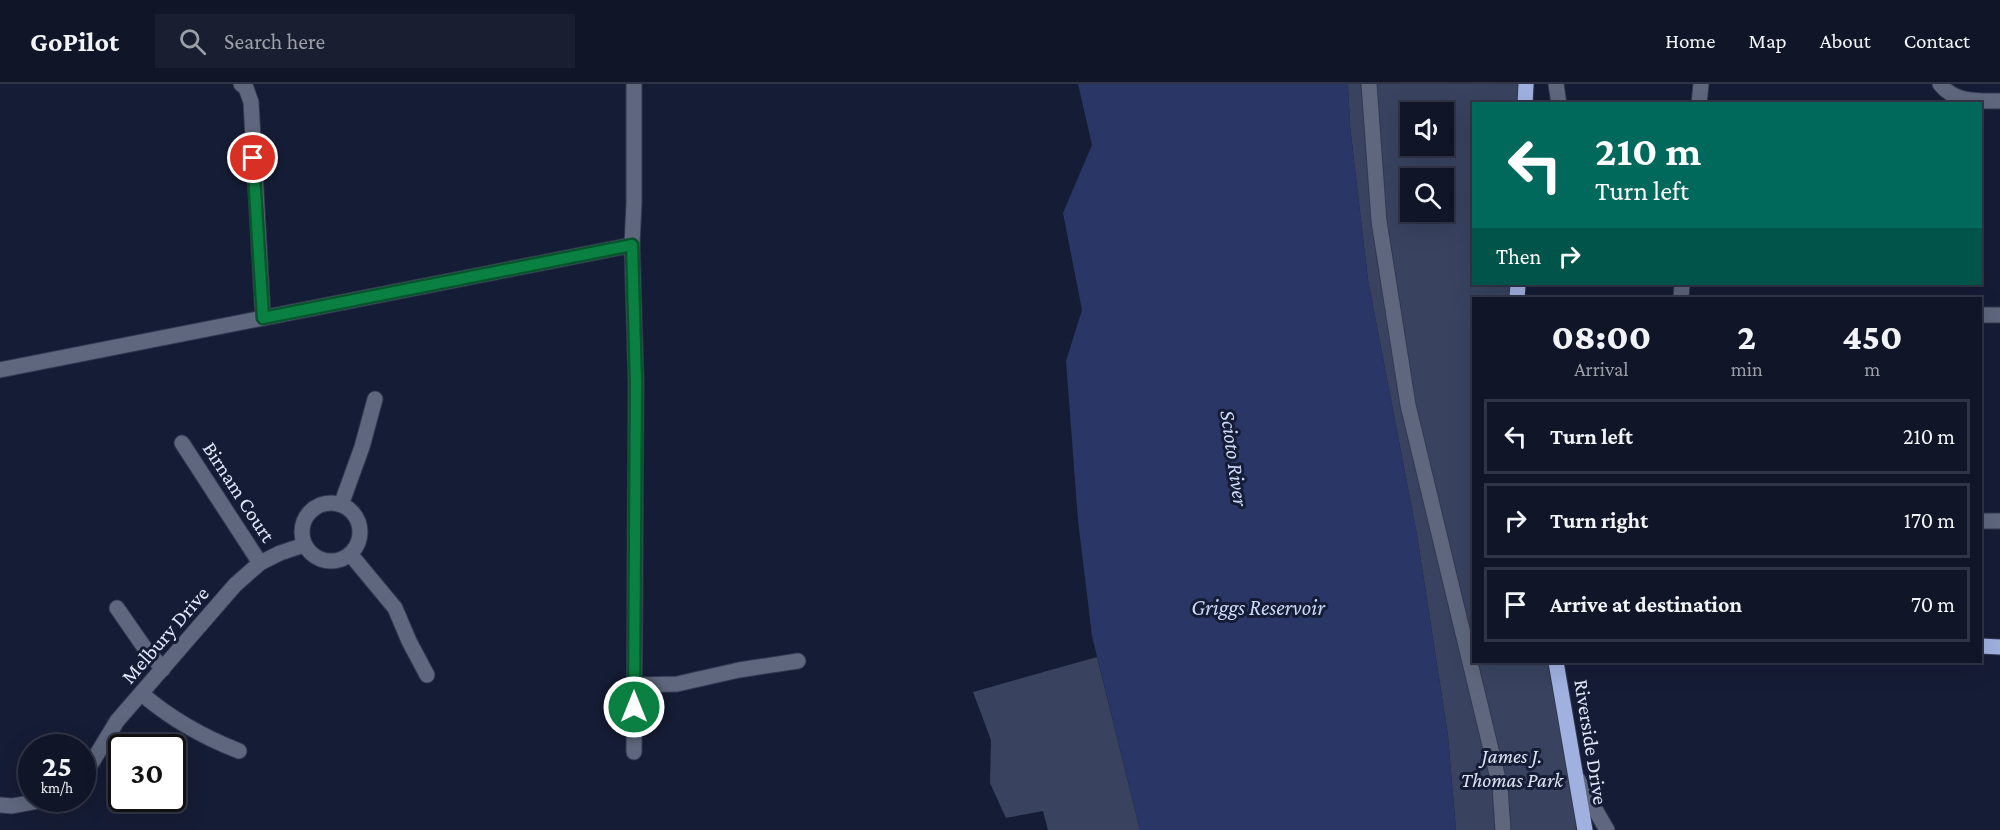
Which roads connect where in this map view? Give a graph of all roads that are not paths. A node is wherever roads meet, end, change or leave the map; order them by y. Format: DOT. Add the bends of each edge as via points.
graph roads {
  1 [pos="241,84"];
  2 [pos="634,84"];
  3 [pos="1370,84"];
  4 [pos="1526,84"];
  5 [pos="1556,84"];
  6 [pos="1701,84"];
  7 [pos="1940,84"];
  8 [pos="1525,102"];
  9 [pos="1558,102"];
  10 [pos="1699,102"];
  11 [pos="2000,102"];
  12 [pos="632,245"];
  13 [pos="1982,315"];
  14 [pos="2000,315"];
  15 [pos="263,318"];
  16 [pos="0,370"];
  17 [pos="375,399"];
  18 [pos="182,443"];
  19 [pos="341,505"];
  20 [pos="1982,520"];
  21 [pos="2000,521"];
  22 [pos="304,545"];
  23 [pos="351,555"];
  24 [pos="260,563"];
  25 [pos="117,608"];
  26 [pos="1982,646"];
  27 [pos="2000,647"];
  28 [pos="798,661"];
  29 [pos="1557,663"];
  30 [pos="163,669"];
  31 [pos="427,675"];
  32 [pos="634,685"];
  33 [pos="142,694"];
  34 [pos="239,751"];
  35 [pos="634,752"];
  36 [pos="96,756"];
  37 [pos="1575,774"];
  38 [pos="0,805"];
  39 [pos="18,805"];
  40 [pos="1503,830"];
  41 [pos="1585,830"];
  42 [pos="1607,830"];
  1 -- 15 [label="street" via="251,102"];
  2 -- 12 [label="street"];
  3 -- 40 [label="street" via="1379,221 1408,405 1500,787"];
  4 -- 8 [label="main road"];
  5 -- 9 [label="street"];
  6 -- 10 [label="street"];
  7 -- 11 [label="street" via="1961,99"];
  12 -- 15 [label="street"];
  12 -- 32 [label="street" via="636,382"];
  13 -- 14 [label="street"];
  15 -- 16 [label="street"];
  17 -- 19 [label="street" via="363,447"];
  18 -- 24 [label="street, Birnam Court"];
  19 -- 22 [label="street" via="324,504 309,513 302,528"];
  19 -- 23 [label="street" via="359,522 360,540"];
  20 -- 21 [label="street"];
  22 -- 23 [label="street" via="325,561 343,560"];
  22 -- 24 [label="street, Melbury Drive"];
  23 -- 31 [label="street" via="395,608"];
  24 -- 30 [label="street, Melbury Drive" via="235,585"];
  25 -- 30 [label="street"];
  26 -- 27 [label="main road"];
  28 -- 32 [label="street" via="677,684"];
  29 -- 37 [label="main road, Riverside Drive"];
  30 -- 33 [label="street, Melbury Drive"];
  32 -- 35 [label="street"];
  33 -- 34 [label="street" via="163,712"];
  33 -- 36 [label="street, Melbury Drive" via="117,722"];
  37 -- 41 [label="main road, Riverside Drive"];
  37 -- 42 [label="street"];
  38 -- 39 [label="street"];
}
